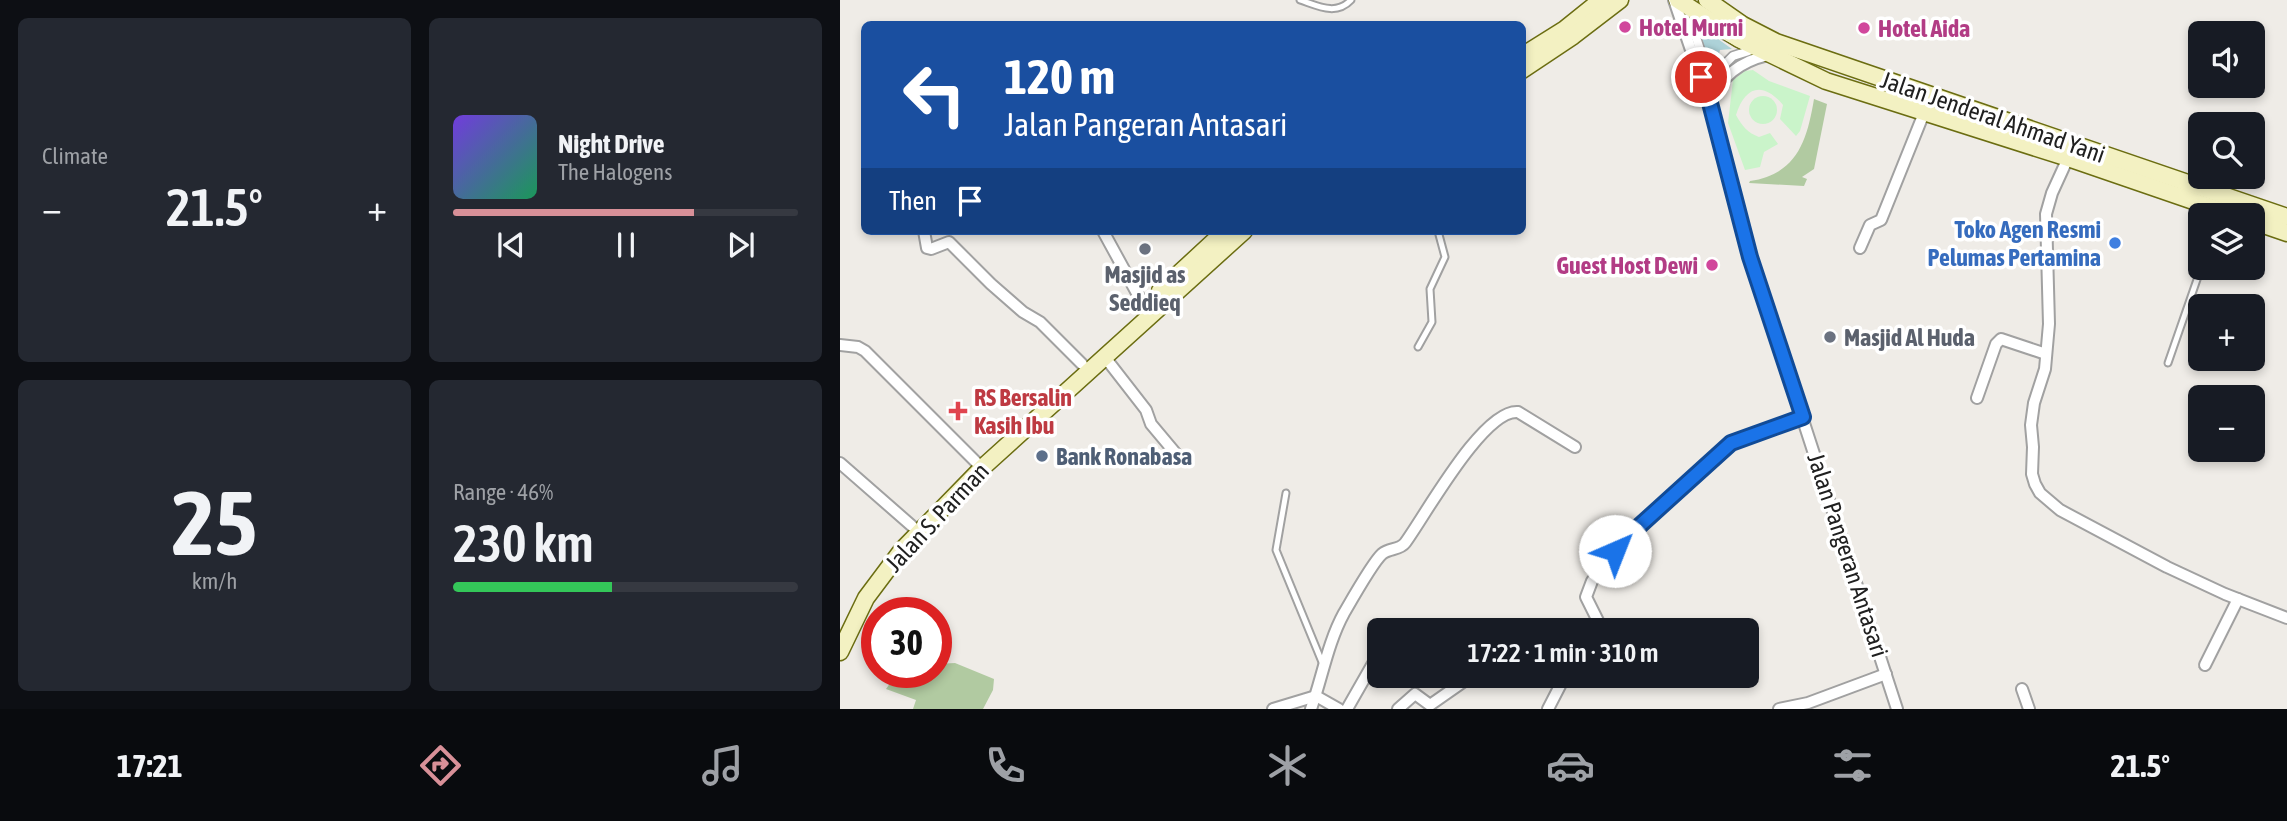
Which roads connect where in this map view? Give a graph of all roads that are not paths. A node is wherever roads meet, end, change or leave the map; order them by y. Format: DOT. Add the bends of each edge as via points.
graph roads {
  1 [pos="1300,0"];
  2 [pos="1351,0"];
  3 [pos="1601,0"];
  4 [pos="1620,0"];
  5 [pos="1676,0"];
  6 [pos="1708,1"];
  7 [pos="1526,53"];
  8 [pos="1768,55"];
  9 [pos="1526,67"];
  10 [pos="1716,73"];
  11 [pos="1710,103"];
  12 [pos="1924,113"];
  13 [pos="2068,158"];
  14 [pos="2193,203"];
  15 [pos="2287,217"];
  16 [pos="2265,225"];
  17 [pos="2287,233"];
  18 [pos="925,235"];
  19 [pos="1105,235"];
  20 [pos="1221,235"];
  21 [pos="1240,235"];
  22 [pos="1439,235"];
  23 [pos="1860,248"];
  24 [pos="2196,280"];
  25 [pos="1144,306"];
  26 [pos="840,345"];
  27 [pos="1418,348"];
  28 [pos="2046,354"];
  29 [pos="1104,356"];
  30 [pos="2168,363"];
  31 [pos="1082,364"];
  32 [pos="1976,398"];
  33 [pos="1803,417"];
  34 [pos="1575,447"];
  35 [pos="1177,455"];
  36 [pos="840,463"];
  37 [pos="979,465"];
  38 [pos="1286,493"];
  39 [pos="912,526"];
  40 [pos="2238,599"];
  41 [pos="1596,618"];
  42 [pos="2287,618"];
  43 [pos="840,628"];
  44 [pos="840,652"];
  45 [pos="2205,666"];
  46 [pos="1324,669"];
  47 [pos="1367,674"];
  48 [pos="1886,674"];
  49 [pos="1454,688"];
  50 [pos="1559,688"];
  51 [pos="2022,689"];
  52 [pos="1316,696"];
  53 [pos="1273,709"];
  54 [pos="1311,709"];
  55 [pos="1339,709"];
  56 [pos="1347,709"];
  57 [pos="1398,709"];
  58 [pos="1548,709"];
  59 [pos="1779,709"];
  60 [pos="1897,709"];
  61 [pos="2029,709"];
  1 -- 2 [label="lane" via="1328,10"];
  3 -- 7 [label="main road"];
  4 -- 9 [label="main road"];
  5 -- 8 [label="main road, Jalan Jenderal Ahmad Yani"];
  5 -- 11 [label="street, Jalan Pangeran Antasari"];
  6 -- 15 [label="main road, Jalan Jenderal Ahmad Yani" via="1776,42"];
  8 -- 11 [label="street" via="1733,69"];
  8 -- 12 [label="main road, Jalan Jenderal Ahmad Yani" via="1826,81"];
  10 -- 10 [label="street" via="1708,74 1693,28 1707,26 1752,50 1733,56"];
  11 -- 33 [label="street, Jalan Pangeran Antasari" via="1750,257"];
  12 -- 13 [label="main road, Jalan Jenderal Ahmad Yani"];
  12 -- 23 [label="street" via="1881,220 1870,225"];
  13 -- 14 [label="main road, Jalan Jenderal Ahmad Yani"];
  13 -- 28 [label="street" via="2046,214"];
  16 -- 17 [label="main road"];
  18 -- 31 [label="street" via="931,249 949,242"];
  19 -- 25 [label="street"];
  20 -- 25 [label="main road, Jalan S. Parman"];
  21 -- 29 [label="main road, Jalan S. Parman"];
  22 -- 27 [label="lane" via="1445,257 1430,289 1432,322"];
  24 -- 30 [label="lane"];
  25 -- 31 [label="main road, Jalan S. Parman"];
  26 -- 37 [label="street" via="865,351"];
  28 -- 32 [label="street" via="2001,339"];
  28 -- 40 [label="street" via="2031,425 2032,474 2040,493 2060,510"];
  29 -- 35 [label="street"];
  29 -- 37 [label="main road, Jalan S. Parman"];
  31 -- 37 [label="main road, Jalan S. Parman"];
  33 -- 41 [label="street" via="1731,443 1625,539 1592,581 1586,597"];
  33 -- 48 [label="street, Jalan Pangeran Antasari"];
  34 -- 46 [label="street" via="1518,412 1501,418 1467,450 1403,546 1381,554 1340,621"];
  36 -- 39 [label="street"];
  37 -- 39 [label="main road, Jalan S. Parman"];
  37 -- 44 [label="main road, Jalan S. Parman" via="895,557 866,598"];
  38 -- 46 [label="lane" via="1278,558"];
  39 -- 43 [label="main road, Jalan S. Parman" via="881,559"];
  40 -- 42 [label="street"];
  40 -- 45 [label="street"];
  46 -- 52 [label="street"];
  47 -- 56 [label="street"];
  48 -- 59 [label="street"];
  48 -- 60 [label="street, Jalan Pangeran Antasari"];
  49 -- 57 [label="street" via="1430,705 1415,694"];
  50 -- 58 [label="street"];
  51 -- 61 [label="street"];
  52 -- 53 [label="street"];
  52 -- 54 [label="street"];
  52 -- 55 [label="street"];
}
